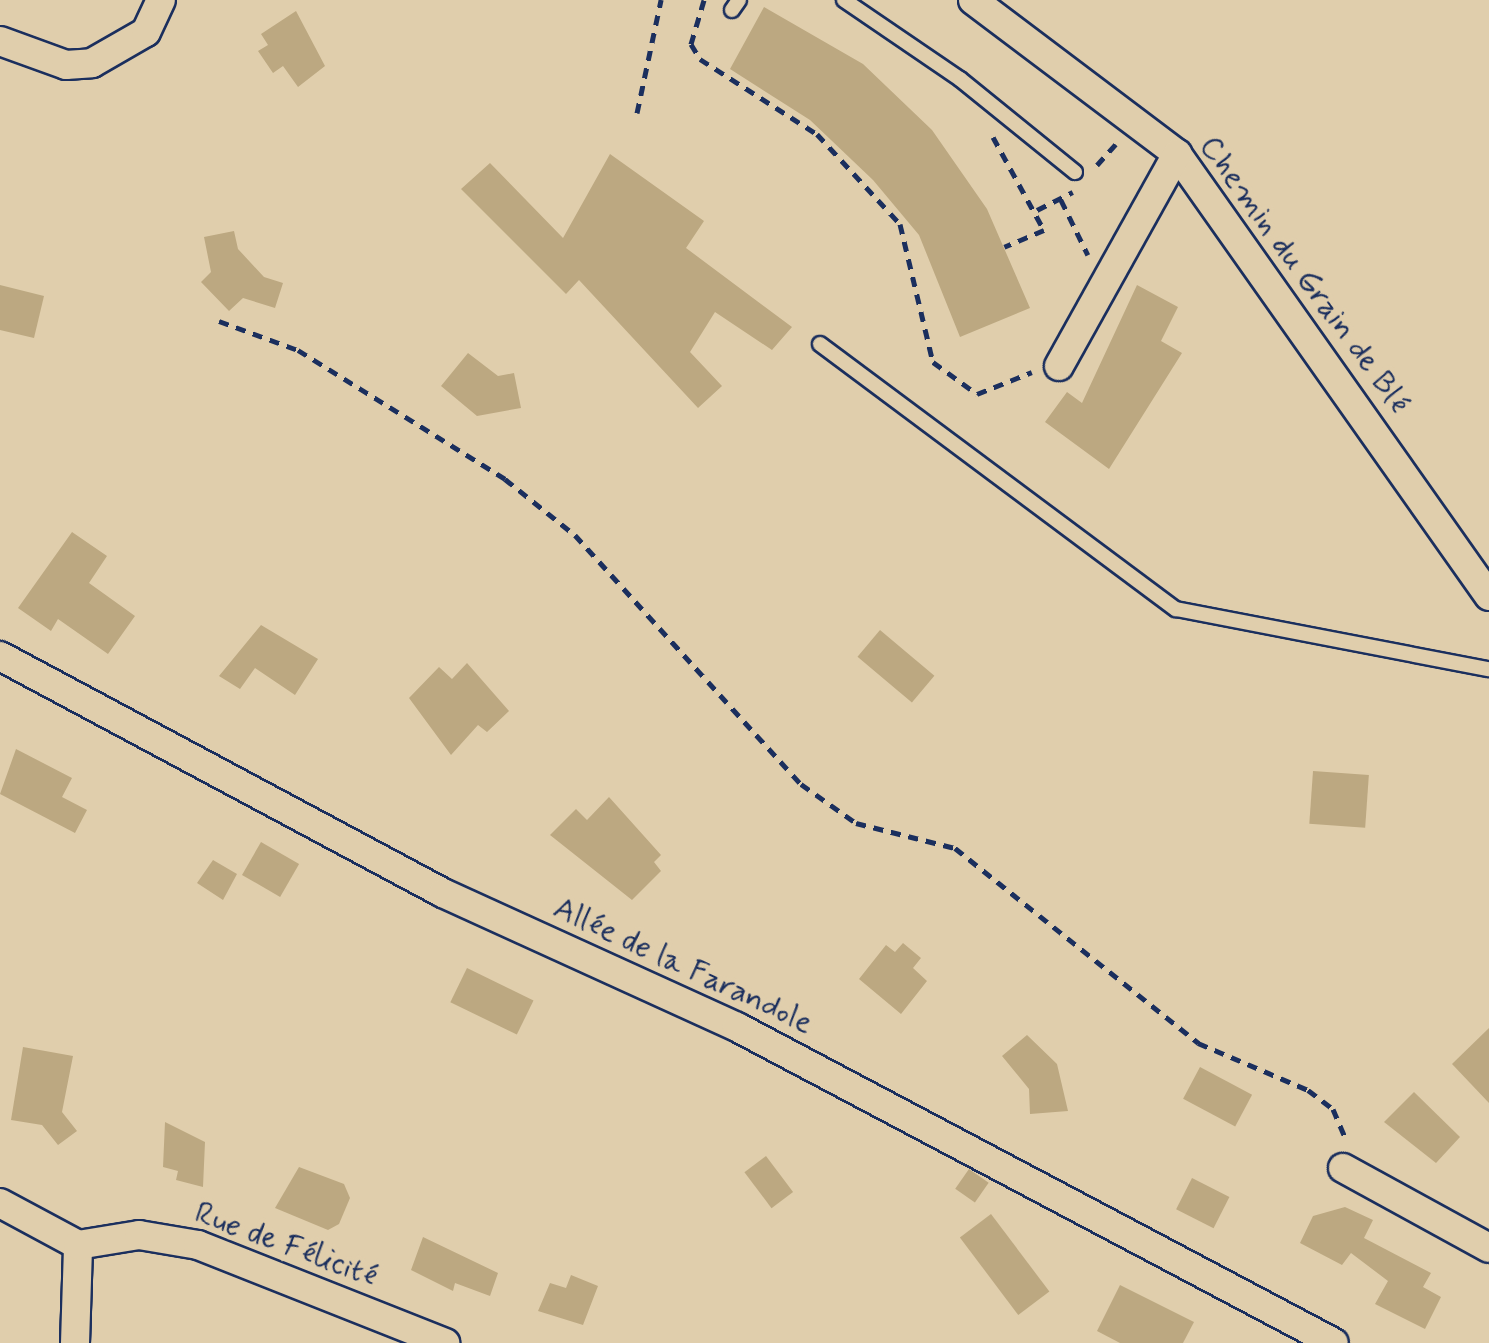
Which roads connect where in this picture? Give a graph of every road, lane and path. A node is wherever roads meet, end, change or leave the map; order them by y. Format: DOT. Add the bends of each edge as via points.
graph roads {
  1 [pos="161,0"];
  2 [pos="661,0"];
  3 [pos="704,0"];
  4 [pos="844,0"];
  5 [pos="973,0"];
  6 [pos="0,41"];
  7 [pos="637,113"];
  8 [pos="978,124"];
  9 [pos="1177,154"];
  10 [pos="1075,172"];
  11 [pos="1061,200"];
  12 [pos="1004,247"];
  13 [pos="1086,268"];
  14 [pos="219,321"];
  15 [pos="820,344"];
  16 [pos="1051,360"];
  17 [pos="1489,596"];
  18 [pos="0,656"];
  19 [pos="1489,669"];
  20 [pos="1343,1168"];
  21 [pos="0,1202"];
  22 [pos="78,1244"];
  23 [pos="1489,1248"];
  24 [pos="75,1343"];
  25 [pos="445,1343"];
  26 [pos="1334,1343"];
  1 -- 6 [label="street" via="146,32 92,63 66,65"];
  2 -- 7 [label="path"];
  3 -- 16 [label="path" via="692,44 700,59 818,134 900,224 932,362 986,395 1025,380"];
  4 -- 10 [label="lane" via="960,79"];
  5 -- 9 [label="street, Chemin du Grain de Blé"];
  8 -- 12 [label="path" via="1022,180 1044,230"];
  9 -- 16 [label="street"];
  9 -- 17 [label="street, Chemin du Grain de Blé"];
  11 -- 13 [label="path" via="1088,250"];
  14 -- 20 [label="path" via="298,350 505,479 575,535 801,784 856,824 955,848 1198,1043 1308,1090 1334,1109 1346,1136"];
  15 -- 19 [label="lane" via="1176,609"];
  18 -- 26 [label="street, Allée de la Farandole" via="443,893 736,1026"];
  20 -- 23 [label="street"];
  21 -- 22 [label="street"];
  22 -- 24 [label="street"];
  22 -- 25 [label="street, Rue de Félicité" via="140,1234 198,1245"];
}
